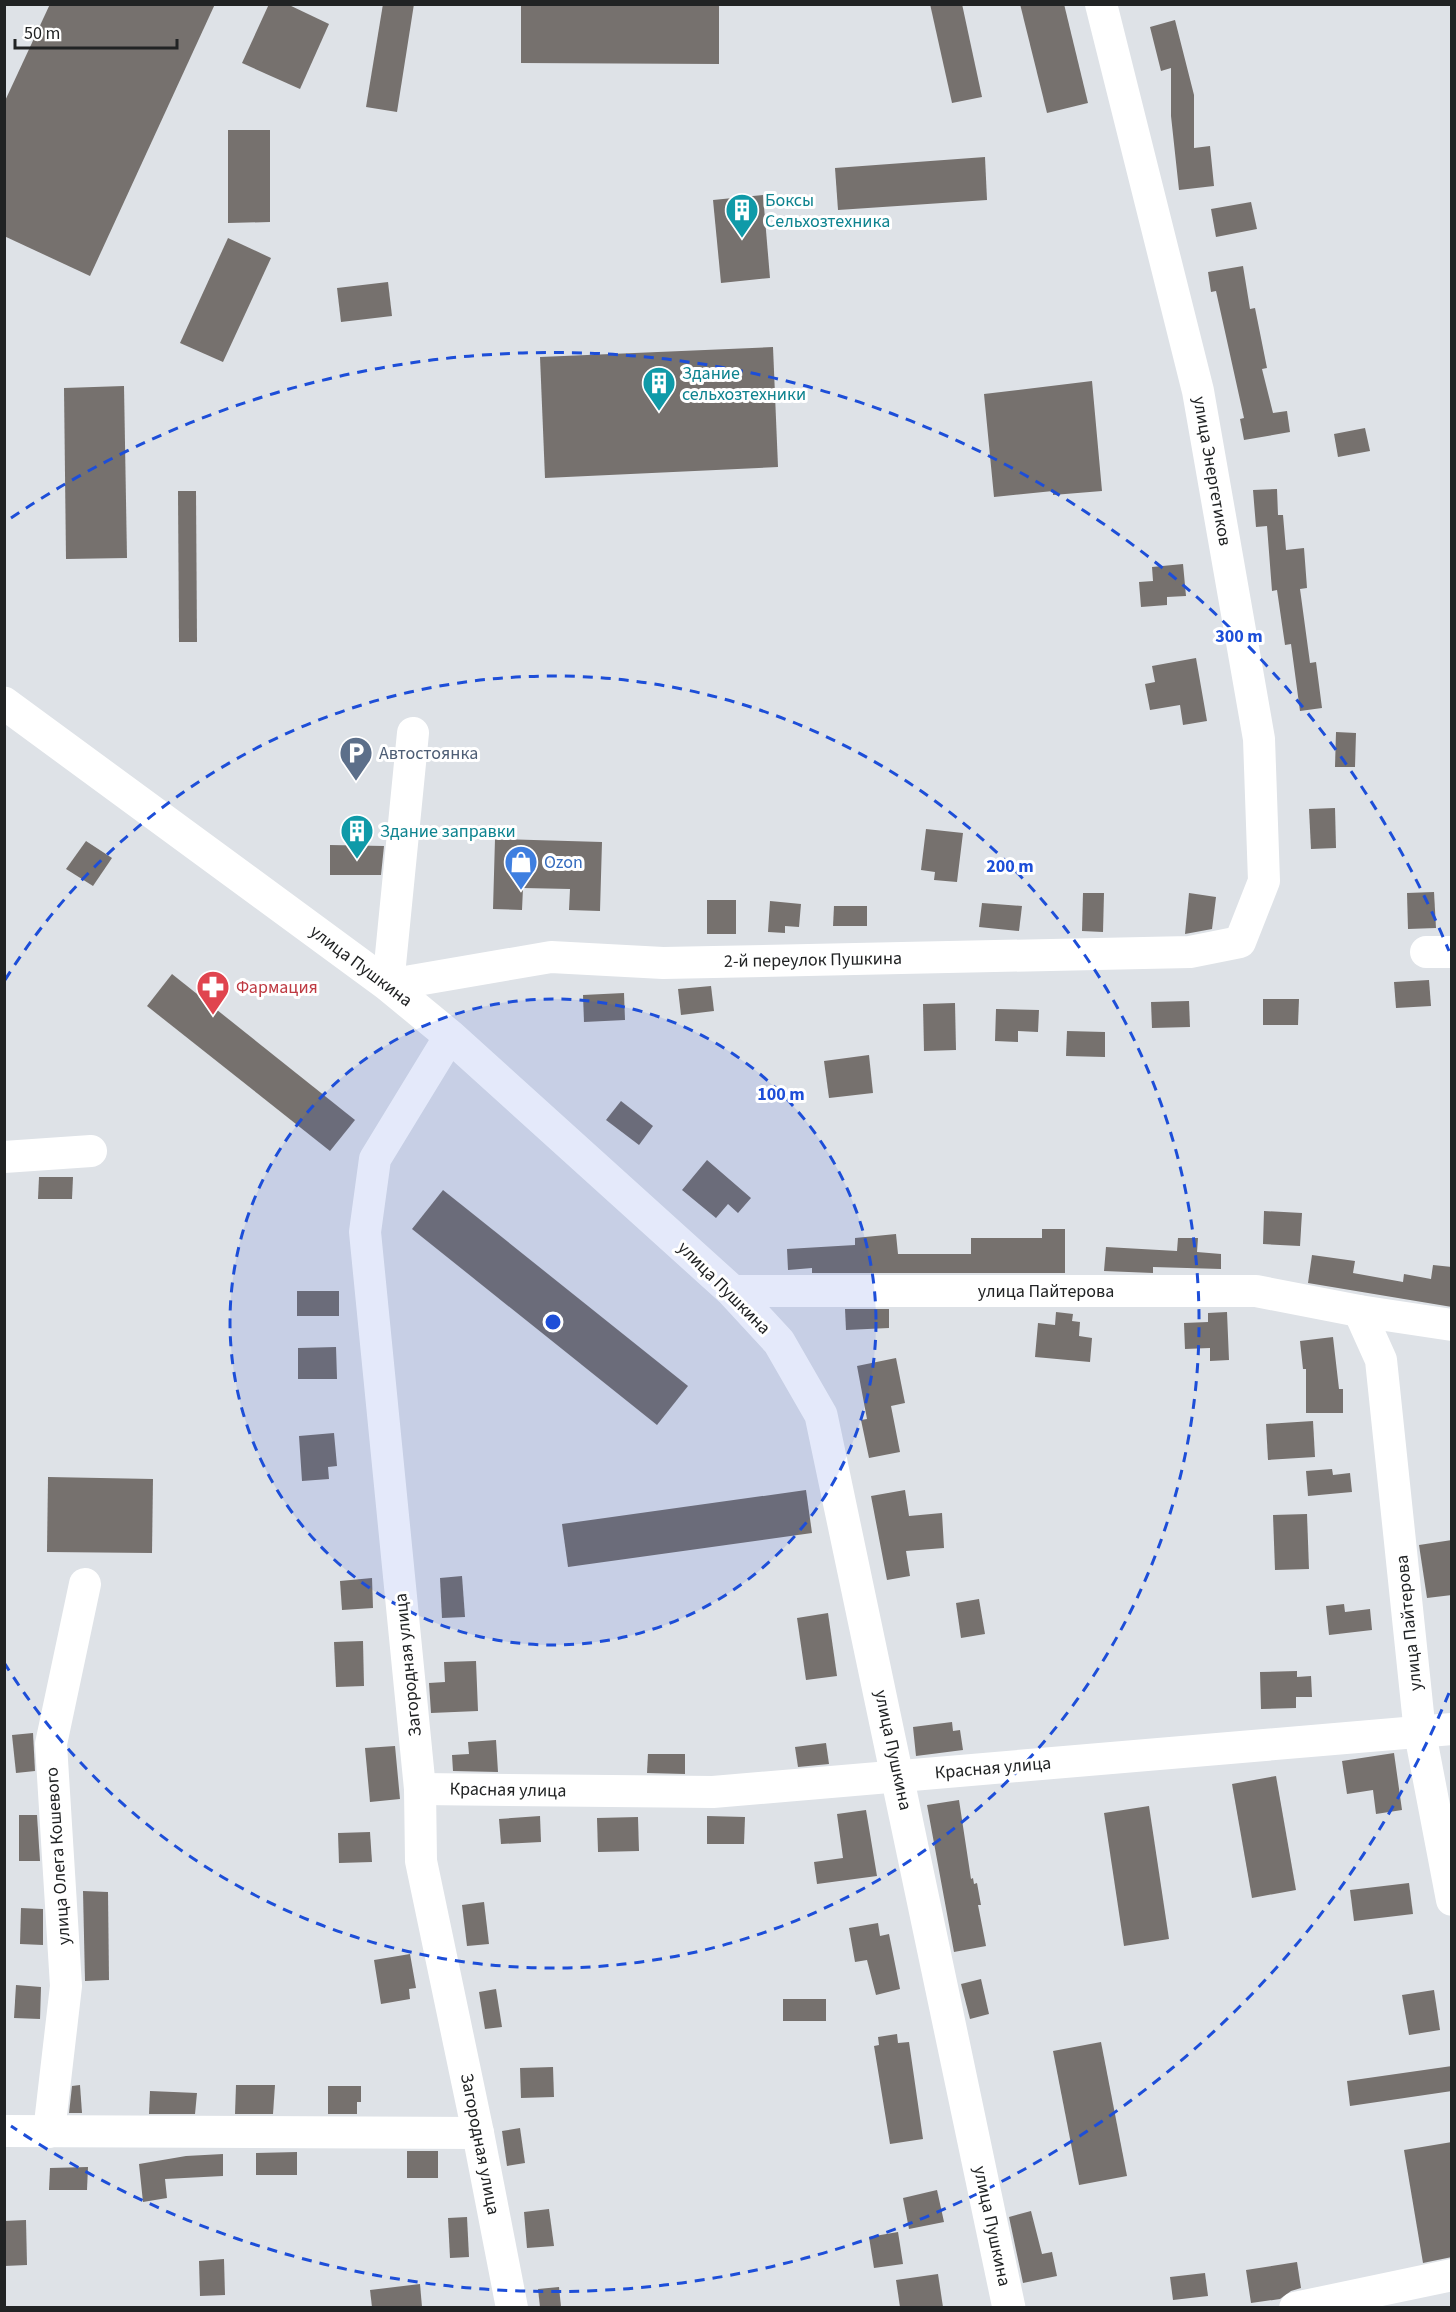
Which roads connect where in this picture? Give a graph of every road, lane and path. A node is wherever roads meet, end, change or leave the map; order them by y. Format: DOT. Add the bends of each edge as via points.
graph roads {
  1 [pos="1101,4"];
  2 [pos="4,703"];
  3 [pos="413,733"];
  4 [pos="1240,942"];
  5 [pos="388,985"];
  6 [pos="450,1036"];
  7 [pos="91,1151"];
  8 [pos="4,1157"];
  9 [pos="732,1291"];
  10 [pos="1359,1311"];
  11 [pos="1452,1325"];
  12 [pos="85,1584"];
  13 [pos="1452,1729"];
  14 [pos="1420,1733"];
  15 [pos="899,1775"];
  16 [pos="420,1789"];
  17 [pos="1452,1900"];
  18 [pos="4,2131"];
  19 [pos="49,2132"];
  20 [pos="478,2133"];
  21 [pos="1452,2275"];
  22 [pos="512,2307"];
  23 [pos="1009,2307"];
  24 [pos="1295,2307"];
  1 -- 4 [label="street, улица Энергетиков" via="1198,391 1259,739 1264,880"];
  2 -- 5 [label="main road, улица Пушкина"];
  3 -- 5 [label="street"];
  4 -- 5 [label="street, 2-й переулок Пушкина" via="1190,952 663,963 551,957"];
  5 -- 6 [label="main road, улица Пушкина"];
  6 -- 9 [label="main road, улица Пушкина"];
  6 -- 16 [label="street, Загородная улица" via="375,1159 365,1232"];
  7 -- 8 [label="street"];
  9 -- 10 [label="street, улица Пайтерова" via="1256,1291"];
  9 -- 15 [label="main road, улица Пушкина" via="778,1342 821,1415"];
  10 -- 11 [label="street, улица Пайтерова"];
  10 -- 14 [label="street, улица Пайтерова" via="1381,1360"];
  12 -- 19 [label="street, улица Олега Кошевого" via="51,1744 66,1986"];
  13 -- 14 [label="street, Красная улица"];
  14 -- 15 [label="street, Красная улица"];
  14 -- 17 [label="street, улица Пайтерова"];
  15 -- 16 [label="street, Красная улица" via="713,1792"];
  15 -- 23 [label="main road, улица Пушкина"];
  16 -- 20 [label="street, Загородная улица" via="421,1861"];
  18 -- 19 [label="street"];
  19 -- 20 [label="street"];
  20 -- 22 [label="street, Загородная улица"];
  21 -- 24 [label="street"];
}
